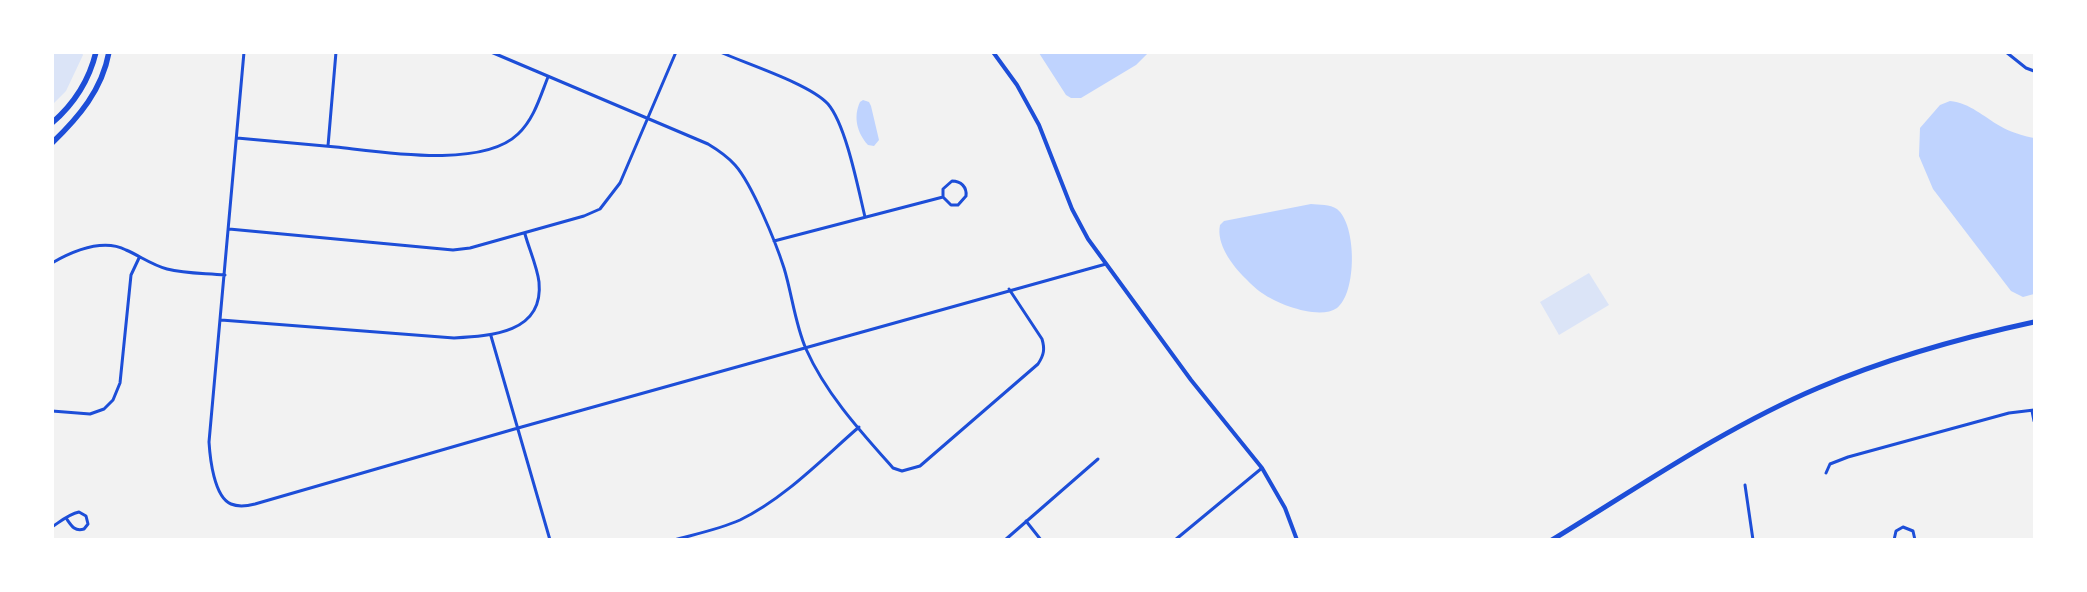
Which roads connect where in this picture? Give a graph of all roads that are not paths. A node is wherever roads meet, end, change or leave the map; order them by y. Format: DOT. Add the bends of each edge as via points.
graph roads {
  1 [pos="96,52"];
  2 [pos="109,52"];
  3 [pos="244,52"];
  4 [pos="336,52"];
  5 [pos="491,52"];
  6 [pos="676,52"];
  7 [pos="720,52"];
  8 [pos="993,52"];
  9 [pos="2006,52"];
  10 [pos="2034,71"];
  11 [pos="548,77"];
  12 [pos="647,120"];
  13 [pos="52,123"];
  14 [pos="237,138"];
  15 [pos="52,143"];
  16 [pos="328,146"];
  17 [pos="943,197"];
  18 [pos="865,217"];
  19 [pos="229,229"];
  20 [pos="525,234"];
  21 [pos="774,241"];
  22 [pos="139,258"];
  23 [pos="52,263"];
  24 [pos="1106,264"];
  25 [pos="225,275"];
  26 [pos="1009,289"];
  27 [pos="221,320"];
  28 [pos="2034,322"];
  29 [pos="491,336"];
  30 [pos="805,347"];
  31 [pos="2033,410"];
  32 [pos="52,411"];
  33 [pos="2034,421"];
  34 [pos="859,427"];
  35 [pos="518,428"];
  36 [pos="1098,459"];
  37 [pos="1262,468"];
  38 [pos="1826,473"];
  39 [pos="1745,485"];
  40 [pos="66,518"];
  41 [pos="1026,521"];
  42 [pos="52,527"];
  43 [pos="550,540"];
  44 [pos="674,540"];
  45 [pos="1005,540"];
  46 [pos="1040,540"];
  47 [pos="1176,540"];
  48 [pos="1297,540"];
  49 [pos="1552,540"];
  50 [pos="1753,540"];
  51 [pos="1894,540"];
  52 [pos="1915,540"];
  1 -- 13 [label="highway" via="82,88 72,104"];
  2 -- 15 [label="highway" via="102,77 90,101"];
  3 -- 14 [label="street"];
  4 -- 16 [label="street"];
  5 -- 11 [label="street"];
  6 -- 12 [label="street"];
  7 -- 18 [label="street" via="806,88 827,104 840,126"];
  8 -- 24 [label="street" via="1030,108 1074,214"];
  9 -- 10 [label="street"];
  11 -- 12 [label="street"];
  11 -- 16 [label="street" via="529,123 503,144 486,150 444,155"];
  12 -- 20 [label="street" via="620,182 600,209"];
  12 -- 21 [label="street" via="723,153 745,180"];
  14 -- 16 [label="street"];
  14 -- 19 [label="street"];
  17 -- 17 [label="street" via="947,203 958,204 966,196 965,188 960,182 948,183 943,189"];
  17 -- 18 [label="street"];
  18 -- 21 [label="street"];
  19 -- 20 [label="street" via="454,250"];
  19 -- 25 [label="street"];
  20 -- 29 [label="street" via="539,282 538,301 534,312 520,325"];
  21 -- 30 [label="street"];
  22 -- 23 [label="street" via="123,248 99,246 79,250"];
  22 -- 25 [label="street" via="167,269"];
  22 -- 32 [label="street" via="131,275 120,383 114,400 104,409 90,414"];
  24 -- 26 [label="street"];
  24 -- 37 [label="street" via="1191,380"];
  25 -- 27 [label="street"];
  26 -- 30 [label="street"];
  26 -- 34 [label="street" via="1042,339 1043,356 1038,364 927,460 911,470 894,468"];
  27 -- 29 [label="street" via="454,338"];
  27 -- 35 [label="street" via="209,442 216,482 230,504 255,504"];
  28 -- 49 [label="main road" via="1914,352 1816,389 1738,427"];
  29 -- 35 [label="street"];
  30 -- 34 [label="street" via="827,389"];
  30 -- 35 [label="street"];
  31 -- 33 [label="street"];
  31 -- 38 [label="street" via="2009,413 1848,457 1830,464"];
  34 -- 44 [label="street" via="755,512"];
  35 -- 43 [label="street"];
  36 -- 41 [label="street"];
  37 -- 47 [label="street"];
  37 -- 48 [label="street" via="1285,508"];
  39 -- 50 [label="street"];
  40 -- 40 [label="street" via="82,512 88,518 88,524 77,530"];
  40 -- 42 [label="street"];
  41 -- 45 [label="street"];
  41 -- 46 [label="street"];
  51 -- 52 [label="street" via="1896,531 1903,527 1913,531"];
}
